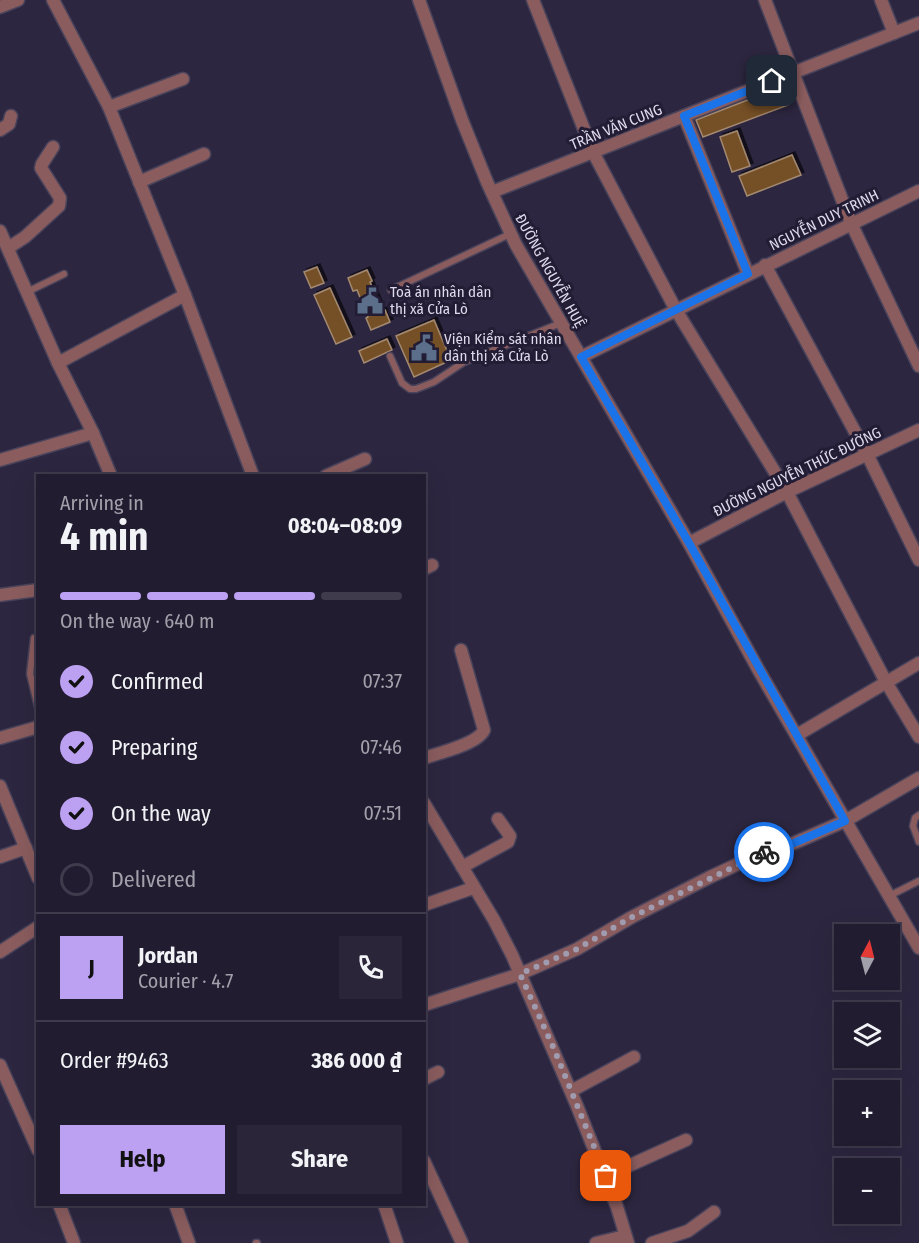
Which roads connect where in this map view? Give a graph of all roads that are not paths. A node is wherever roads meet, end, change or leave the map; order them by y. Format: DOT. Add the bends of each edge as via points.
graph roads {
  1 [pos="18,0"];
  2 [pos="52,0"];
  3 [pos="419,0"];
  4 [pos="533,0"];
  5 [pos="765,0"];
  6 [pos="881,0"];
  7 [pos="0,7"];
  8 [pos="919,23"];
  9 [pos="894,33"];
  10 [pos="794,72"];
  11 [pos="183,79"];
  12 [pos="109,107"];
  13 [pos="11,116"];
  14 [pos="684,116"];
  15 [pos="0,130"];
  16 [pos="53,147"];
  17 [pos="593,152"];
  18 [pos="204,154"];
  19 [pos="140,182"];
  20 [pos="919,191"];
  21 [pos="492,192"];
  22 [pos="851,223"];
  23 [pos="0,231"];
  24 [pos="511,234"];
  25 [pos="8,248"];
  26 [pos="765,266"];
  27 [pos="64,274"];
  28 [pos="748,274"];
  29 [pos="391,290"];
  30 [pos="27,292"];
  31 [pos="185,296"];
  32 [pos="676,310"];
  33 [pos="561,323"];
  34 [pos="390,356"];
  35 [pos="581,357"];
  36 [pos="58,363"];
  37 [pos="919,366"];
  38 [pos="919,430"];
  39 [pos="93,433"];
  40 [pos="867,454"];
  41 [pos="365,459"];
  42 [pos="0,460"];
  43 [pos="110,474"];
  44 [pos="252,474"];
  45 [pos="331,474"];
  46 [pos="787,492"];
  47 [pos="689,543"];
  48 [pos="919,560"];
  49 [pos="36,590"];
  50 [pos="0,595"];
  51 [pos="34,638"];
  52 [pos="461,650"];
  53 [pos="919,663"];
  54 [pos="886,682"];
  55 [pos="36,699"];
  56 [pos="36,728"];
  57 [pos="797,735"];
  58 [pos="919,737"];
  59 [pos="0,738"];
  60 [pos="426,757"];
  61 [pos="919,778"];
  62 [pos="1,794"];
  63 [pos="426,806"];
  64 [pos="919,815"];
  65 [pos="498,819"];
  66 [pos="845,821"];
  67 [pos="919,842"];
  68 [pos="26,848"];
  69 [pos="0,857"];
  70 [pos="462,867"];
  71 [pos="36,873"];
  72 [pos="919,881"];
  73 [pos="473,888"];
  74 [pos="889,896"];
  75 [pos="426,904"];
  76 [pos="36,928"];
  77 [pos="919,948"];
  78 [pos="0,952"];
  79 [pos="520,974"];
  80 [pos="426,1004"];
  81 [pos="634,1057"];
  82 [pos="0,1065"];
  83 [pos="438,1072"];
  84 [pos="426,1078"];
  85 [pos="571,1090"];
  86 [pos="686,1140"];
  87 [pos="36,1144"];
  88 [pos="426,1165"];
  89 [pos="606,1176"];
  90 [pos="60,1206"];
  91 [pos="176,1206"];
  92 [pos="385,1206"];
  93 [pos="714,1212"];
  94 [pos="626,1239"];
  95 [pos="74,1243"];
  96 [pos="189,1243"];
  97 [pos="397,1243"];
  98 [pos="462,1243"];
  99 [pos="596,1243"];
  100 [pos="652,1243"];
  1 -- 7 [label="street"];
  2 -- 12 [label="street"];
  3 -- 21 [label="street, ĐƯỜNG NGUYỄN HUỆ"];
  4 -- 17 [label="street"];
  5 -- 10 [label="street"];
  6 -- 9 [label="street"];
  8 -- 9 [label="street, TRẦN VĂN CUNG"];
  9 -- 10 [label="street, TRẦN VĂN CUNG"];
  10 -- 14 [label="street, TRẦN VĂN CUNG"];
  10 -- 22 [label="street"];
  11 -- 12 [label="street"];
  12 -- 19 [label="street"];
  13 -- 15 [label="street" via="9,124"];
  14 -- 17 [label="street, TRẦN VĂN CUNG"];
  14 -- 28 [label="street"];
  16 -- 25 [label="street" via="41,168 60,198 59,206"];
  17 -- 21 [label="street, TRẦN VĂN CUNG"];
  17 -- 32 [label="street"];
  18 -- 19 [label="street"];
  19 -- 31 [label="street"];
  20 -- 22 [label="street, NGUYỄN DUY TRINH"];
  21 -- 24 [label="street, ĐƯỜNG NGUYỄN HUỆ"];
  22 -- 26 [label="street, NGUYỄN DUY TRINH"];
  22 -- 37 [label="street"];
  23 -- 25 [label="street"];
  24 -- 29 [label="lane"];
  24 -- 33 [label="street, ĐƯỜNG NGUYỄN HUỆ"];
  25 -- 30 [label="street"];
  26 -- 28 [label="street, NGUYỄN DUY TRINH"];
  26 -- 40 [label="street"];
  27 -- 30 [label="lane"];
  28 -- 32 [label="street, NGUYỄN DUY TRINH"];
  30 -- 36 [label="street"];
  31 -- 36 [label="street"];
  31 -- 44 [label="street"];
  32 -- 35 [label="street, NGUYỄN DUY TRINH"];
  32 -- 46 [label="street"];
  33 -- 34 [label="lane" via="464,362 416,389 402,382"];
  33 -- 35 [label="street, ĐƯỜNG NGUYỄN HUỆ"];
  35 -- 47 [label="street, ĐƯỜNG NGUYỄN HUỆ"];
  36 -- 39 [label="street"];
  38 -- 40 [label="street, ĐƯỜNG NGUYỄN THỨC ĐƯỜNG"];
  39 -- 42 [label="street"];
  39 -- 43 [label="street"];
  40 -- 46 [label="street, ĐƯỜNG NGUYỄN THỨC ĐƯỜNG"];
  40 -- 48 [label="street"];
  41 -- 45 [label="street"];
  46 -- 47 [label="street, ĐƯỜNG NGUYỄN THỨC ĐƯỜNG"];
  46 -- 54 [label="street"];
  47 -- 57 [label="street, ĐƯỜNG NGUYỄN HUỆ"];
  49 -- 50 [label="street"];
  51 -- 55 [label="lane" via="30,674"];
  52 -- 60 [label="street" via="484,730 471,742"];
  53 -- 54 [label="street"];
  54 -- 57 [label="street"];
  54 -- 58 [label="street"];
  56 -- 59 [label="street"];
  57 -- 66 [label="street, ĐƯỜNG NGUYỄN HUỆ"];
  61 -- 66 [label="street"];
  62 -- 68 [label="street"];
  63 -- 70 [label="street"];
  64 -- 67 [label="lane" via="913,826"];
  65 -- 70 [label="street" via="510,836 506,845"];
  66 -- 74 [label="street, ĐƯỜNG NGUYỄN HUỆ"];
  66 -- 79 [label="street" via="710,877 577,949"];
  68 -- 69 [label="street"];
  68 -- 71 [label="street"];
  70 -- 73 [label="street"];
  72 -- 74 [label="lane"];
  73 -- 75 [label="street"];
  73 -- 79 [label="street"];
  74 -- 77 [label="street, ĐƯỜNG NGUYỄN HUỆ"];
  76 -- 78 [label="street"];
  79 -- 80 [label="street"];
  79 -- 85 [label="street"];
  81 -- 85 [label="street"];
  82 -- 87 [label="street"];
  83 -- 84 [label="street"];
  85 -- 89 [label="street"];
  86 -- 89 [label="street"];
  88 -- 98 [label="street"];
  89 -- 94 [label="street"];
  90 -- 95 [label="street"];
  91 -- 96 [label="street"];
  92 -- 97 [label="street"];
  93 -- 100 [label="street" via="688,1231"];
  94 -- 99 [label="street"];
}
